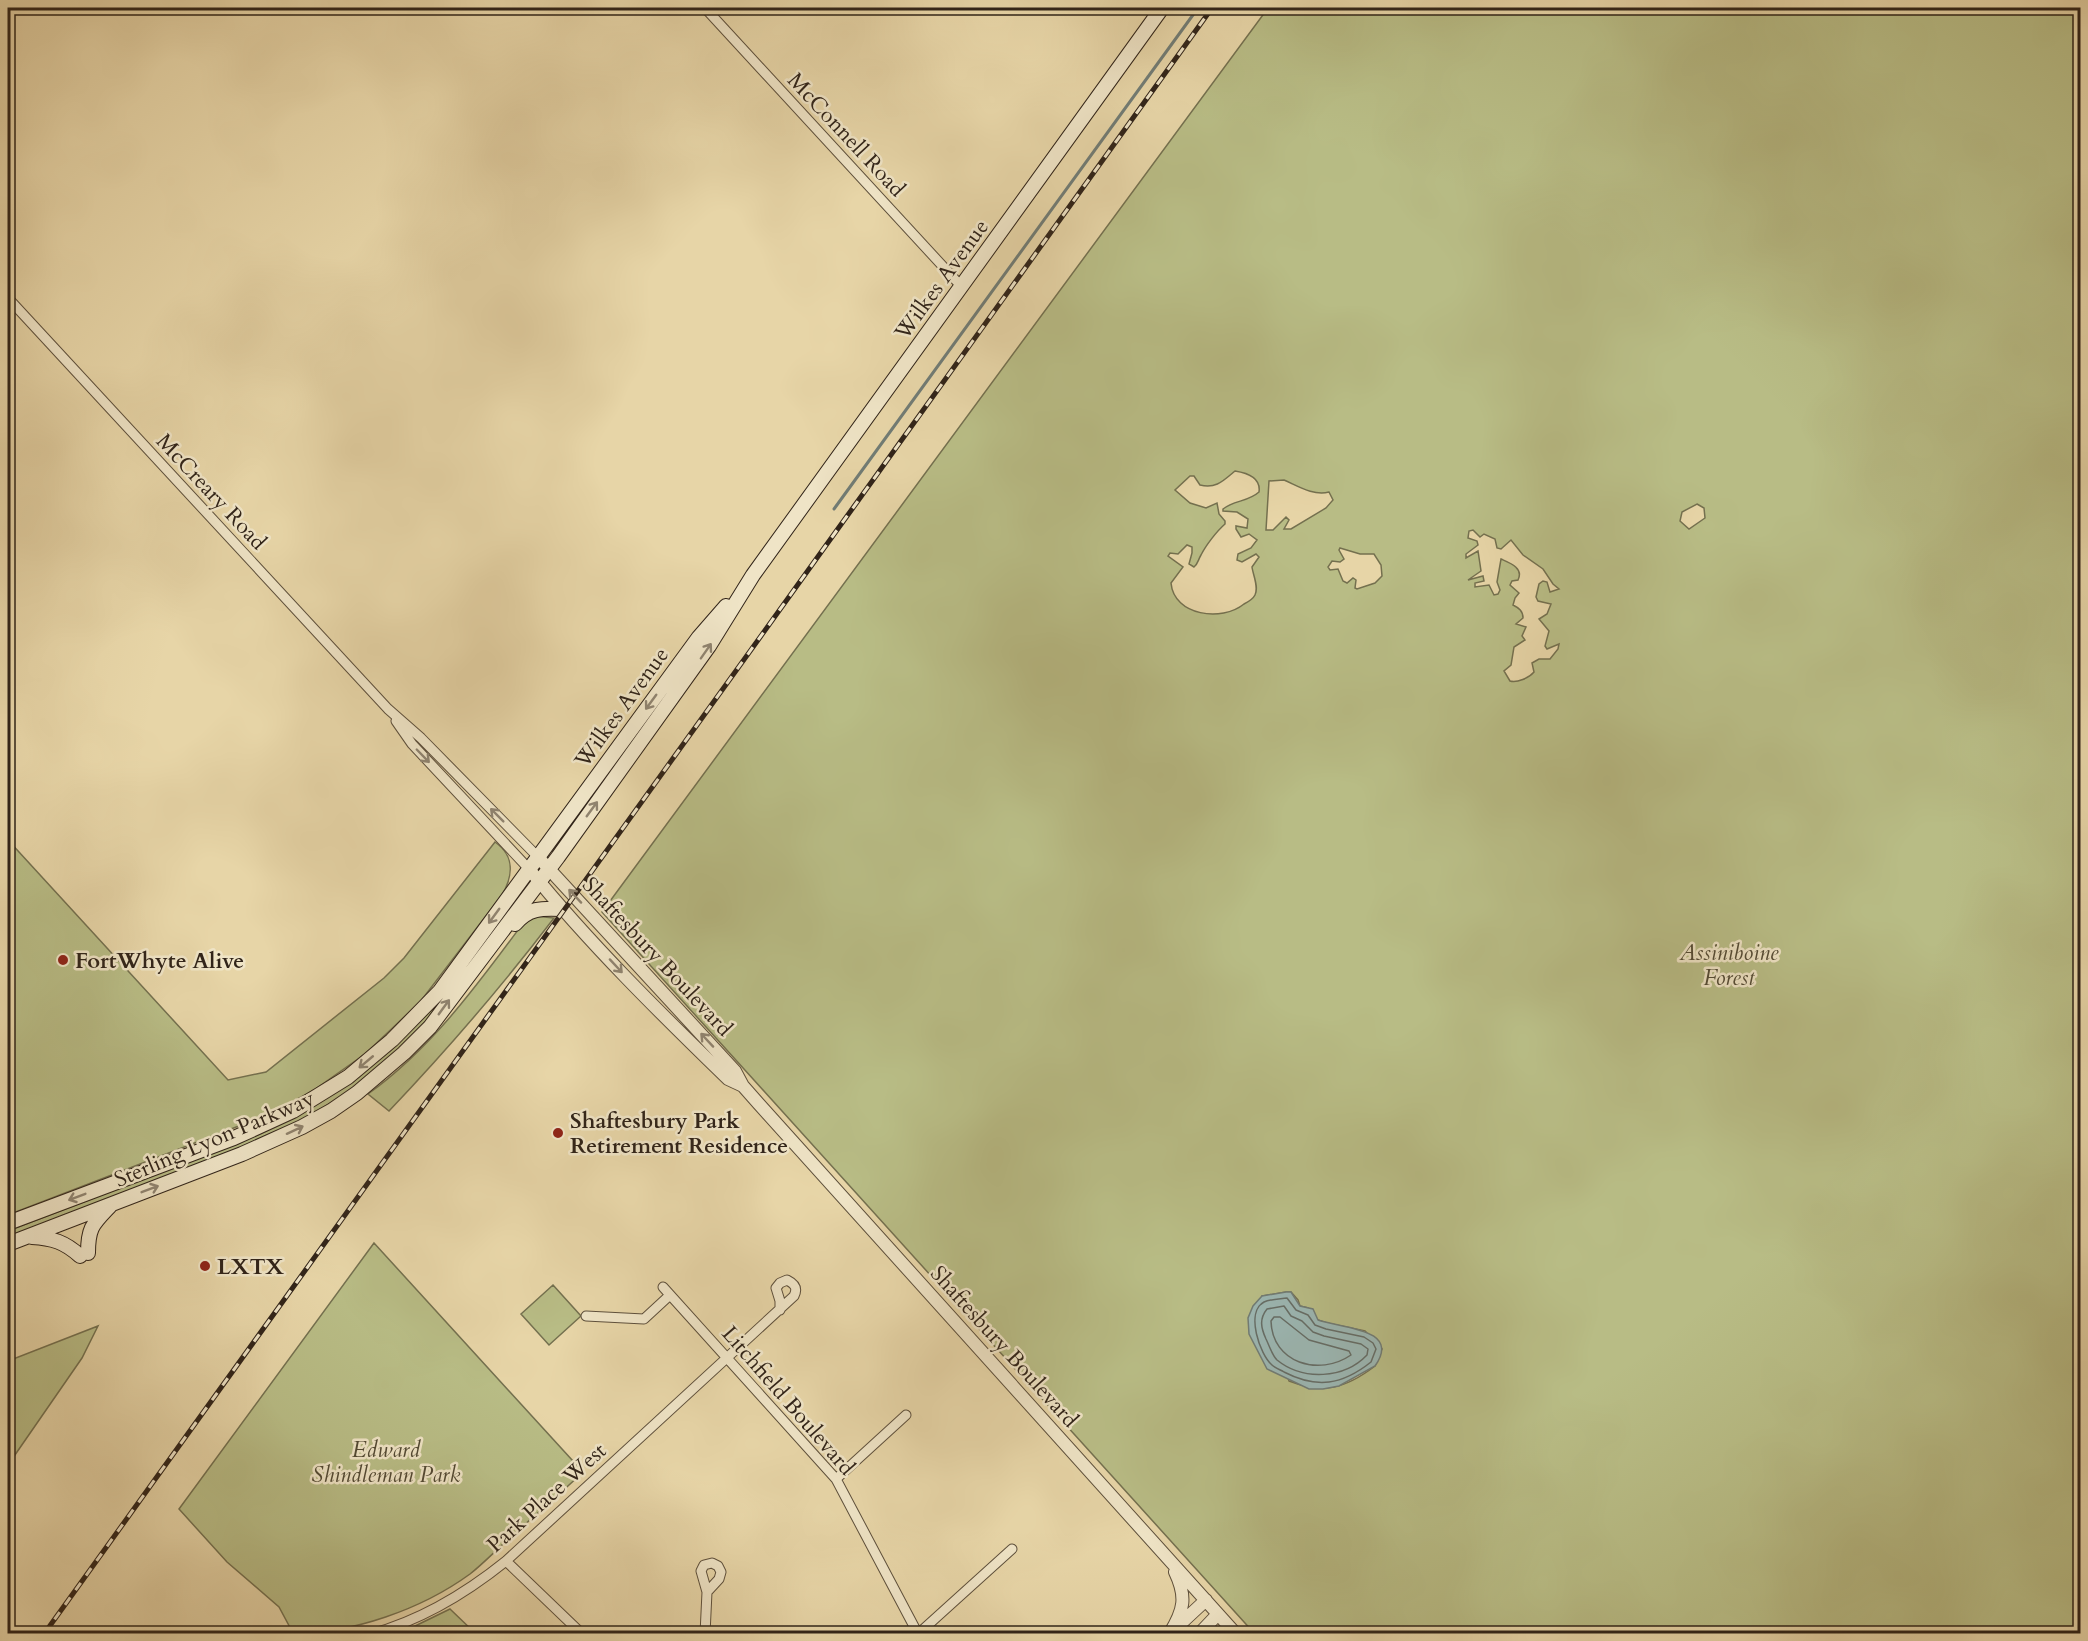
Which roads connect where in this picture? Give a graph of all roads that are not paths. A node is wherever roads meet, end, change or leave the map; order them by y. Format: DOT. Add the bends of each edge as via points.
graph roads {
  1 [pos="705,8"];
  2 [pos="1162,8"];
  3 [pos="961,286"];
  4 [pos="8,298"];
  5 [pos="753,575"];
  6 [pos="387,709"];
  7 [pos="538,857"];
  8 [pos="549,868"];
  9 [pos="529,869"];
  10 [pos="539,881"];
  11 [pos="561,909"];
  12 [pos="479,963"];
  13 [pos="743,1086"];
  14 [pos="112,1204"];
  15 [pos="8,1223"];
  16 [pos="24,1237"];
  17 [pos="8,1244"];
  18 [pos="663,1287"];
  19 [pos="670,1295"];
  20 [pos="780,1310"];
  21 [pos="586,1316"];
  22 [pos="727,1358"];
  23 [pos="906,1415"];
  24 [pos="836,1479"];
  25 [pos="1012,1549"];
  26 [pos="1168,1558"];
  27 [pos="506,1561"];
  28 [pos="707,1592"];
  29 [pos="1206,1600"];
  30 [pos="1218,1614"];
  31 [pos="1170,1633"];
  32 [pos="371,1634"];
  33 [pos="582,1634"];
  34 [pos="705,1634"];
  35 [pos="918,1634"];
  36 [pos="1199,1634"];
  37 [pos="1236,1634"];
  1 -- 3 [label="street, McConnell Road"];
  2 -- 3 [label="main road, Wilkes Avenue"];
  3 -- 5 [label="main road, Wilkes Avenue"];
  4 -- 6 [label="street, McCreary Road"];
  5 -- 7 [label="main road, Wilkes Avenue, one-way" via="699,637"];
  8 -- 5 [label="main road, Wilkes Avenue, one-way" via="709,646"];
  7 -- 6 [label="street, McCreary Road, one-way" via="421,738"];
  6 -- 9 [label="street, McCreary Road, one-way" via="412,744"];
  7 -- 8 [label="street, Shaftesbury Boulevard"];
  7 -- 9 [label="main road, Wilkes Avenue"];
  8 -- 10 [label="main road, Sterling Lyon Parkway"];
  13 -- 8 [label="street, Shaftesbury Boulevard, one-way" via="735,1071"];
  9 -- 10 [label="street, Shaftesbury Boulevard"];
  9 -- 15 [label="main road, Sterling Lyon Parkway, one-way" via="440,991 392,1040 348,1077 293,1111 234,1138"];
  10 -- 11 [label="street, Shaftesbury Boulevard"];
  10 -- 12 [label="main road, Sterling Lyon Parkway"];
  11 -- 12 [label="main road" via="529,912"];
  11 -- 13 [label="street, Shaftesbury Boulevard, one-way" via="655,1008 728,1078"];
  14 -- 12 [label="main road, Sterling Lyon Parkway, one-way" via="242,1154 331,1111 420,1039"];
  13 -- 26 [label="street, Shaftesbury Boulevard"];
  14 -- 16 [label="main road, Sterling Lyon Parkway"];
  14 -- 16 [label="main road" via="88,1235 84,1254 58,1241"];
  16 -- 17 [label="main road, Sterling Lyon Parkway"];
  18 -- 19 [label="street, Litchfield Boulevard"];
  19 -- 21 [label="street" via="644,1319"];
  19 -- 22 [label="street, Litchfield Boulevard"];
  20 -- 22 [label="street, Park Place West"];
  22 -- 24 [label="street, Litchfield Boulevard"];
  22 -- 27 [label="street, Park Place West"];
  23 -- 24 [label="street"];
  24 -- 35 [label="street, Litchfield Boulevard"];
  25 -- 35 [label="street"];
  26 -- 29 [label="street, Shaftesbury Boulevard"];
  26 -- 31 [label="street" via="1182,1587 1183,1604"];
  27 -- 32 [label="street, Park Place West" via="446,1604"];
  27 -- 33 [label="street"];
  28 -- 34 [label="street"];
  29 -- 30 [label="street, Shaftesbury Boulevard"];
  29 -- 31 [label="street"];
  30 -- 36 [label="street"];
  30 -- 37 [label="street, Shaftesbury Boulevard"];
}
